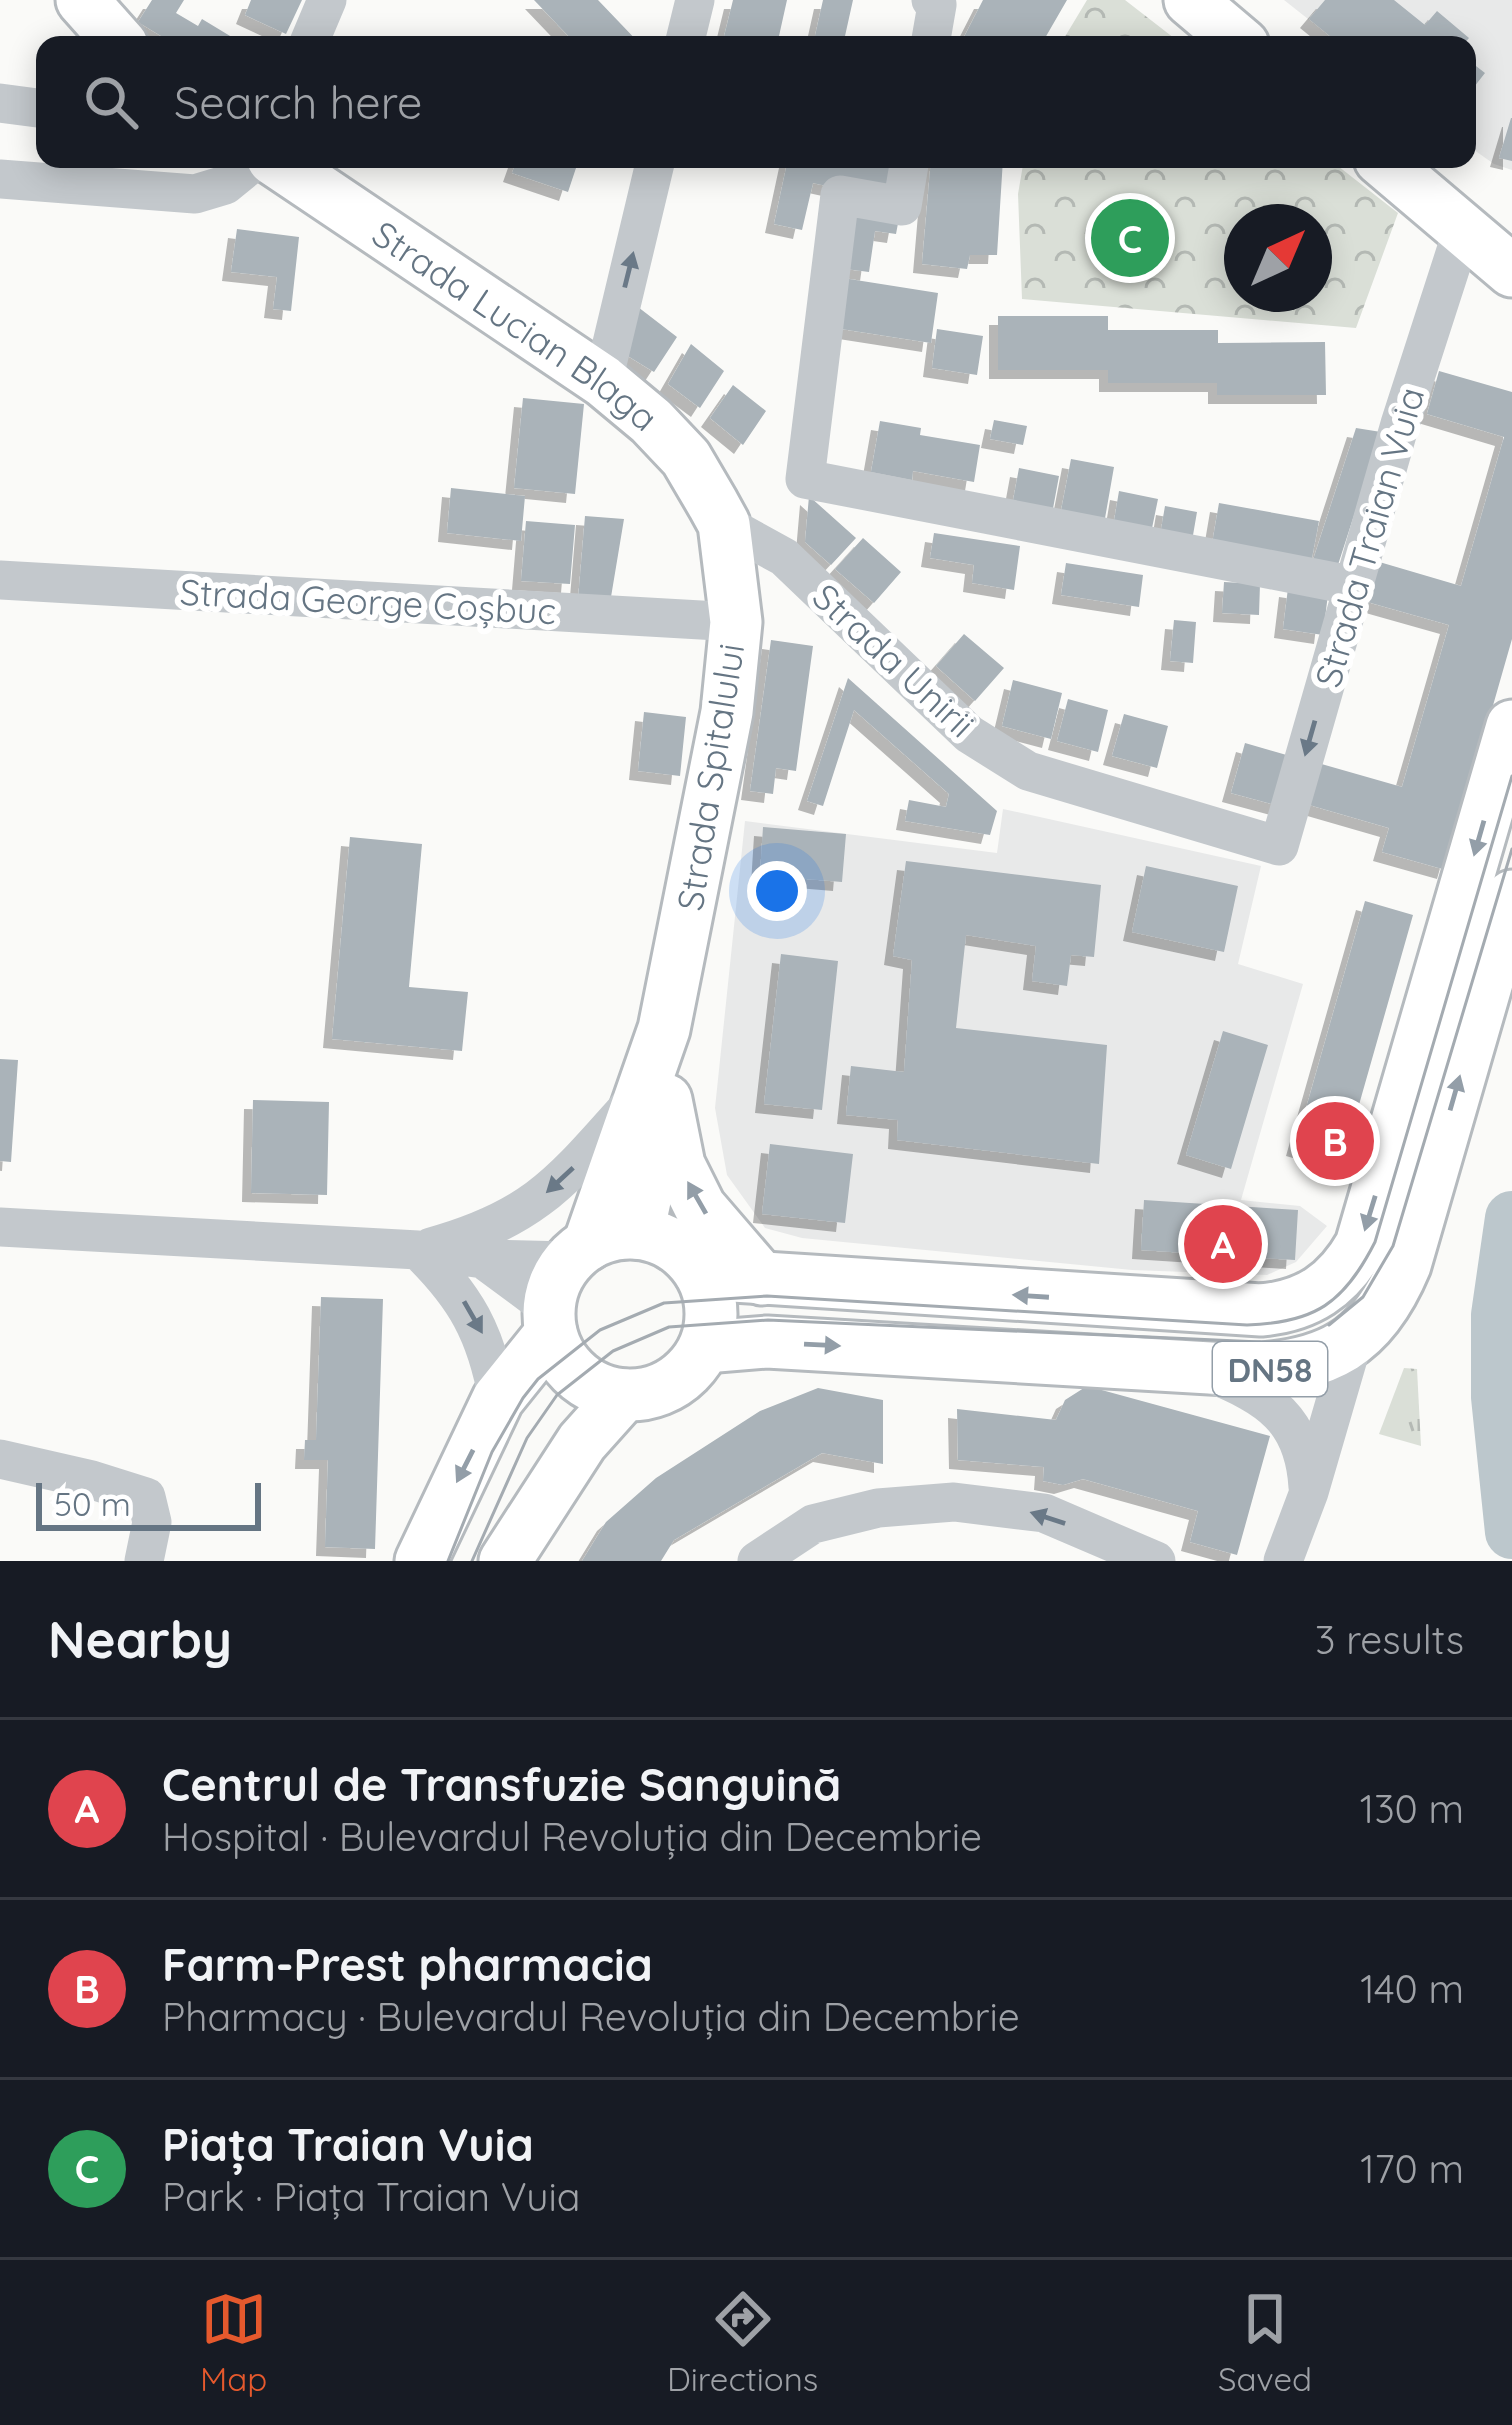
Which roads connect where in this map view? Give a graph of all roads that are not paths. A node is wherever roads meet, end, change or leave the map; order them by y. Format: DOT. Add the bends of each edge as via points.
graph roads {
  1 [pos="82,0"];
  2 [pos="327,0"];
  3 [pos="695,0"];
  4 [pos="931,0"];
  5 [pos="1190,0"];
  6 [pos="114,36"];
  7 [pos="312,36"];
  8 [pos="686,36"];
  9 [pos="932,36"];
  10 [pos="1232,36"];
  11 [pos="0,103"];
  12 [pos="36,109"];
  13 [pos="246,168"];
  14 [pos="286,168"];
  15 [pos="654,168"];
  16 [pos="908,168"];
  17 [pos="1393,168"];
  18 [pos="0,179"];
  19 [pos="1488,235"];
  20 [pos="1512,272"];
  21 [pos="603,381"];
  22 [pos="724,524"];
  23 [pos="798,570"];
  24 [pos="0,580"];
  25 [pos="1355,586"];
  26 [pos="735,609"];
  27 [pos="1512,726"];
  28 [pos="1279,846"];
  29 [pos="1512,896"];
  30 [pos="653,1097"];
  31 [pos="0,1227"];
  32 [pos="638,1234"];
  33 [pos="418,1250"];
  34 [pos="579,1253"];
  35 [pos="483,1259"];
  36 [pos="701,1274"];
  37 [pos="762,1279"];
  38 [pos="550,1320"];
  39 [pos="1353,1341"];
  40 [pos="705,1347"];
  41 [pos="1192,1365"];
  42 [pos="623,1395"];
  43 [pos="498,1400"];
  44 [pos="0,1459"];
  45 [pos="1309,1492"];
  46 [pos="144,1561"];
  47 [pos="421,1561"];
  48 [pos="506,1561"];
  49 [pos="757,1561"];
  50 [pos="1156,1561"];
  51 [pos="1283,1561"];
  1 -- 6 [label="main road"];
  2 -- 7 [label="street"];
  3 -- 8 [label="street"];
  4 -- 9 [label="street"];
  5 -- 10 [label="main road"];
  11 -- 12 [label="street"];
  13 -- 18 [label="street" via="195,194"];
  14 -- 21 [label="main road, Strada Lucian Blaga"];
  21 -- 15 [label="street, one-way"];
  16 -- 25 [label="street" via="902,206 840,195 805,478"];
  17 -- 19 [label="main road"];
  19 -- 20 [label="main road"];
  19 -- 25 [label="street, Strada Traian Vuia" via="1400,424"];
  21 -- 22 [label="main road, Strada Lucian Blaga" via="686,458"];
  22 -- 23 [label="street, Strada Unirii"];
  22 -- 26 [label="main road, Strada Spitalului"];
  23 -- 26 [label="street"];
  23 -- 28 [label="street, Strada Unirii" via="969,734 1028,771"];
  24 -- 26 [label="street, Strada George Coșbuc"];
  25 -- 28 [label="street, Strada Traian Vuia, one-way"];
  26 -- 30 [label="main road, Strada Spitalului" via="727,712"];
  27 -- 37 [label="main road, DN58, one-way" via="1360,1244 1312,1299 1261,1310"];
  39 -- 29 [label="main road, DN58, one-way" via="1382,1312 1406,1265"];
  30 -- 32 [label="main road, Strada Spitalului"];
  30 -- 33 [label="street, one-way" via="523,1212"];
  30 -- 34 [label="main road, Strada Spitalului"];
  37 -- 30 [label="main road, one-way" via="700,1207"];
  31 -- 33 [label="street"];
  32 -- 34 [label="main road" via="613,1235"];
  32 -- 36 [label="main road" via="674,1247"];
  33 -- 35 [label="street"];
  33 -- 43 [label="street, one-way" via="463,1299 483,1336"];
  34 -- 35 [label="street"];
  34 -- 38 [label="main road" via="556,1283"];
  35 -- 38 [label="street"];
  36 -- 37 [label="main road, DN58"];
  36 -- 40 [label="main road" via="712,1310"];
  38 -- 42 [label="main road" via="561,1357 577,1376"];
  38 -- 43 [label="main road"];
  39 -- 41 [label="main road, DN58" via="1302,1365"];
  39 -- 45 [label="street"];
  40 -- 41 [label="main road, DN58, one-way" via="767,1342"];
  40 -- 42 [label="main road" via="672,1384"];
  41 -- 45 [label="street" via="1256,1394 1287,1421 1301,1441"];
  42 -- 48 [label="main road" via="570,1459"];
  43 -- 47 [label="main road, one-way"];
  44 -- 46 [label="street" via="146,1497 152,1522"];
  45 -- 51 [label="street"];
  50 -- 49 [label="street, one-way" via="1044,1513 954,1502 813,1524"];
}
